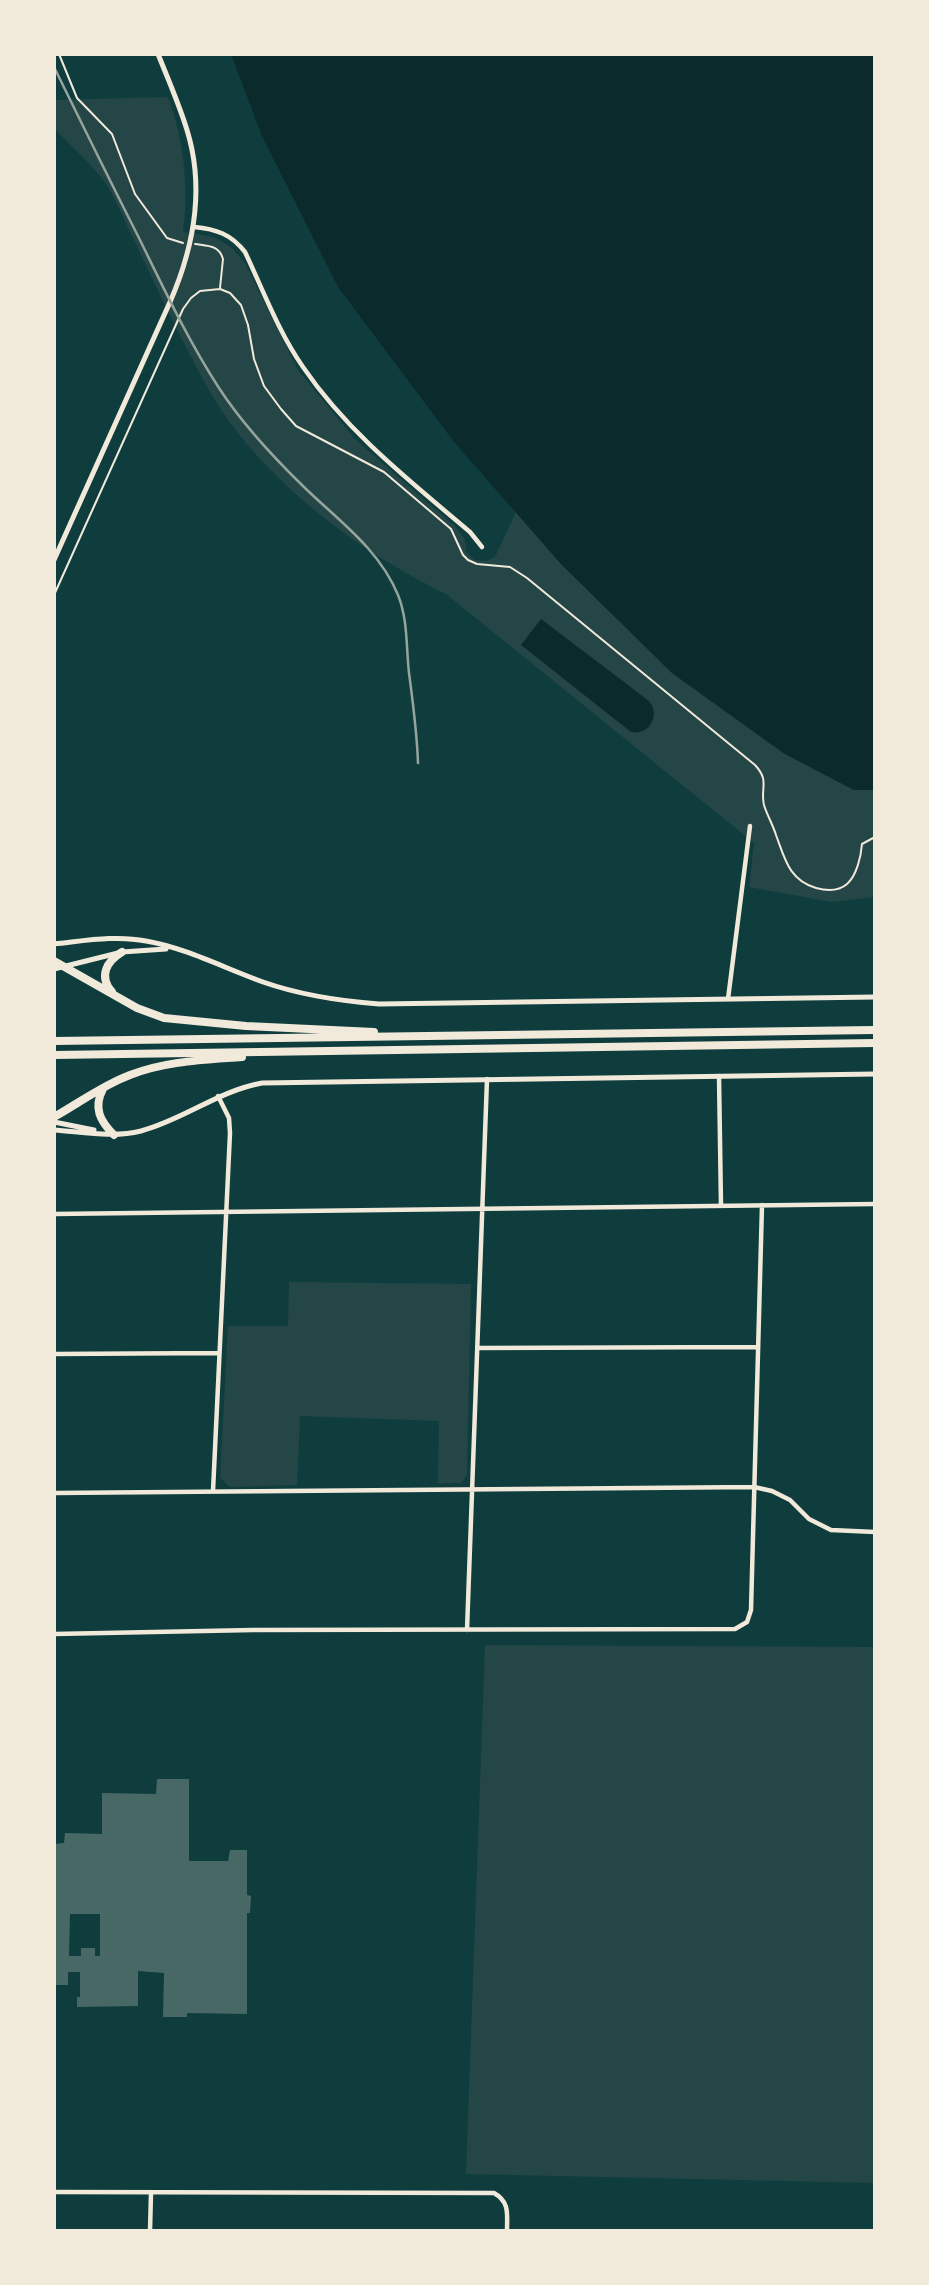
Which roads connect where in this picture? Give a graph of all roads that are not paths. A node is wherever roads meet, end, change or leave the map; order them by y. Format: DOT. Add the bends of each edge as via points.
graph roads {
  1 [pos="158,54"];
  2 [pos="194,227"];
  3 [pos="482,547"];
  4 [pos="54,560"];
  5 [pos="750,825"];
  6 [pos="54,944"];
  7 [pos="173,949"];
  8 [pos="122,952"];
  9 [pos="54,961"];
  10 [pos="64,966"];
  11 [pos="54,970"];
  12 [pos="875,997"];
  13 [pos="120,999"];
  14 [pos="728,1000"];
  15 [pos="875,1030"];
  16 [pos="422,1036"];
  17 [pos="54,1041"];
  18 [pos="875,1043"];
  19 [pos="328,1051"];
  20 [pos="54,1055"];
  21 [pos="875,1074"];
  22 [pos="719,1076"];
  23 [pos="487,1079"];
  24 [pos="103,1089"];
  25 [pos="218,1096"];
  26 [pos="54,1120"];
  27 [pos="54,1130"];
  28 [pos="114,1135"];
  29 [pos="875,1204"];
  30 [pos="762,1205"];
  31 [pos="721,1206"];
  32 [pos="483,1208"];
  33 [pos="226,1212"];
  34 [pos="54,1214"];
  35 [pos="757,1347"];
  36 [pos="478,1348"];
  37 [pos="219,1353"];
  38 [pos="54,1354"];
  39 [pos="754,1488"];
  40 [pos="472,1490"];
  41 [pos="213,1491"];
  42 [pos="54,1493"];
  43 [pos="875,1532"];
  44 [pos="467,1630"];
  45 [pos="54,1634"];
  46 [pos="54,2192"];
  47 [pos="151,2193"];
  48 [pos="150,2231"];
  49 [pos="507,2231"];
  1 -- 2 [label="street" via="194,157"];
  2 -- 3 [label="street" via="222,232 239,244 302,365 327,400 357,434"];
  2 -- 4 [label="street" via="174,294"];
  5 -- 14 [label="street"];
  6 -- 7 [label="street" via="133,939"];
  7 -- 8 [label="street"];
  7 -- 14 [label="street" via="266,983 364,1003"];
  8 -- 10 [label="street"];
  8 -- 13 [label="highway" via="109,962 105,978"];
  9 -- 10 [label="highway"];
  10 -- 11 [label="street"];
  10 -- 13 [label="highway"];
  12 -- 14 [label="street"];
  13 -- 16 [label="highway" via="183,1021"];
  15 -- 16 [label="highway"];
  16 -- 17 [label="highway"];
  18 -- 19 [label="highway"];
  19 -- 20 [label="highway"];
  19 -- 24 [label="highway" via="188,1061 129,1075"];
  21 -- 22 [label="street"];
  22 -- 23 [label="street"];
  22 -- 31 [label="street"];
  23 -- 25 [label="street" via="261,1083"];
  23 -- 32 [label="street"];
  24 -- 26 [label="highway"];
  24 -- 28 [label="highway" via="98,1111"];
  25 -- 28 [label="street" via="152,1128"];
  25 -- 33 [label="street" via="229,1118"];
  26 -- 28 [label="street"];
  27 -- 28 [label="street"];
  29 -- 30 [label="street"];
  30 -- 31 [label="street"];
  30 -- 35 [label="street"];
  31 -- 32 [label="street"];
  32 -- 33 [label="street"];
  32 -- 36 [label="street"];
  33 -- 34 [label="street"];
  33 -- 37 [label="street"];
  35 -- 36 [label="street"];
  35 -- 39 [label="street"];
  36 -- 40 [label="street"];
  37 -- 38 [label="street"];
  37 -- 41 [label="street"];
  39 -- 40 [label="street"];
  39 -- 43 [label="street" via="790,1500 810,1519 831,1530"];
  39 -- 44 [label="street" via="751,1610 747,1622 735,1629"];
  40 -- 41 [label="street"];
  40 -- 44 [label="street"];
  41 -- 42 [label="street"];
  44 -- 45 [label="street"];
  46 -- 47 [label="street"];
  47 -- 48 [label="street"];
  47 -- 49 [label="street" via="494,2193 507,2206"];
}
